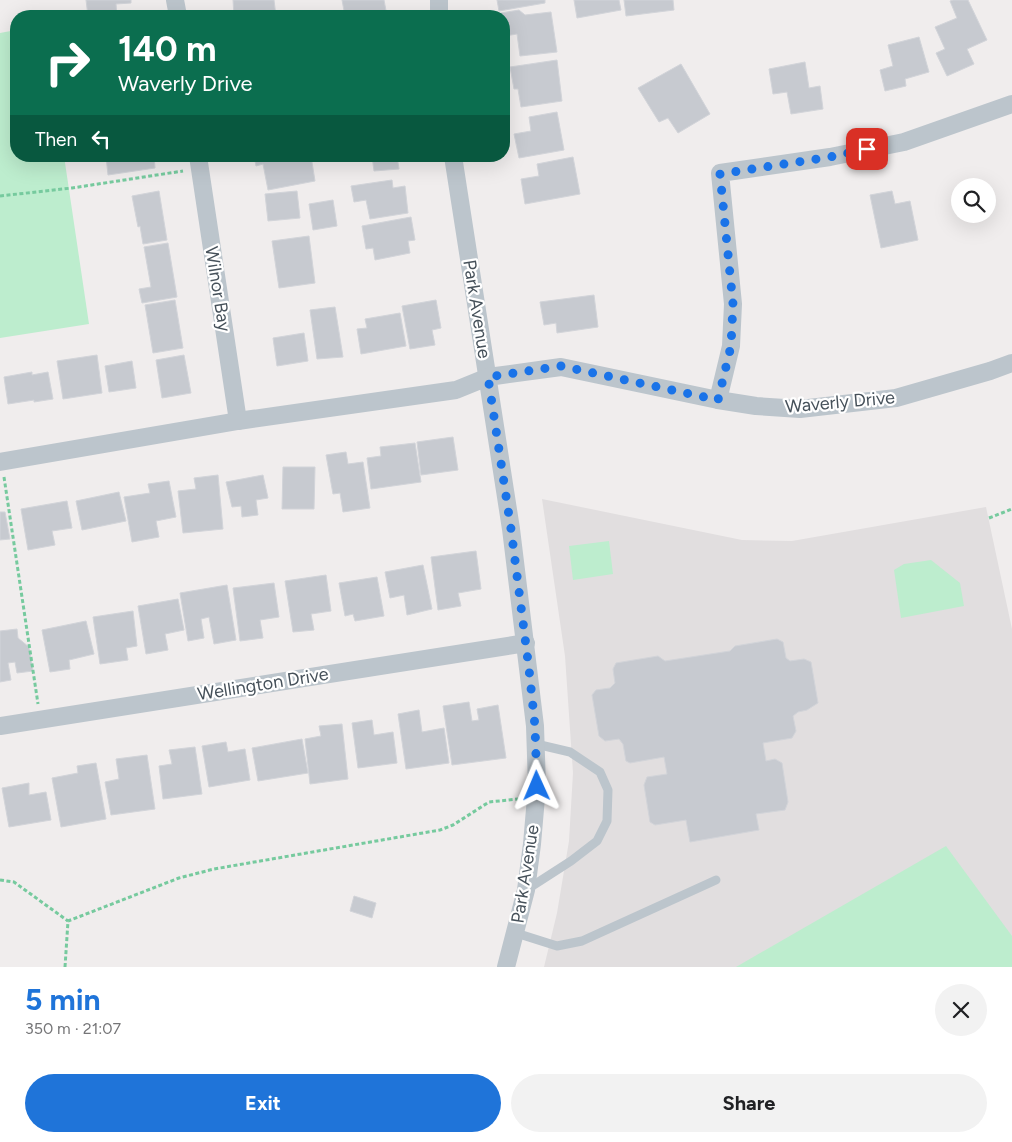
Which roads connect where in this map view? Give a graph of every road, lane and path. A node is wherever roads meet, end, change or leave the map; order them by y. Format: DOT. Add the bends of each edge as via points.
graph roads {
  1 [pos="1012,104"];
  2 [pos="454,162"];
  3 [pos="199,163"];
  4 [pos="0,196"];
  5 [pos="1012,363"];
  6 [pos="488,377"];
  7 [pos="718,400"];
  8 [pos="238,421"];
  9 [pos="1,462"];
  10 [pos="1012,509"];
  11 [pos="989,518"];
  12 [pos="526,644"];
  13 [pos="41,719"];
  14 [pos="0,726"];
  15 [pos="536,744"];
  16 [pos="518,799"];
  17 [pos="0,880"];
  18 [pos="716,880"];
  19 [pos="526,890"];
  20 [pos="68,922"];
  21 [pos="516,933"];
  22 [pos="65,967"];
  23 [pos="506,967"];
  1 -- 7 [label="street" via="904,142 720,174 733,304 731,346"];
  2 -- 6 [label="street, Park Avenue"];
  3 -- 4 [label="path" via="72,188"];
  3 -- 8 [label="street, Wilnor Bay"];
  5 -- 7 [label="street, Waverly Drive" via="896,398 800,409"];
  6 -- 7 [label="street, Waverly Drive" via="561,366"];
  6 -- 8 [label="street" via="456,390"];
  6 -- 12 [label="street, Park Avenue"];
  8 -- 9 [label="street"];
  9 -- 13 [label="path"];
  10 -- 11 [label="path"];
  12 -- 13 [label="street, Wellington Drive"];
  12 -- 15 [label="street, Park Avenue"];
  13 -- 14 [label="street, Wellington Drive"];
  15 -- 19 [label="street, Park Avenue" via="537,786"];
  15 -- 19 [label="lane" via="570,752 600,772 608,790 607,821 597,841"];
  16 -- 20 [label="path" via="489,802 440,830 196,872"];
  17 -- 20 [label="path" via="14,882"];
  18 -- 21 [label="lane" via="582,941 557,946"];
  19 -- 21 [label="street, Park Avenue"];
  20 -- 22 [label="path"];
  21 -- 23 [label="street, Park Avenue"];
}
